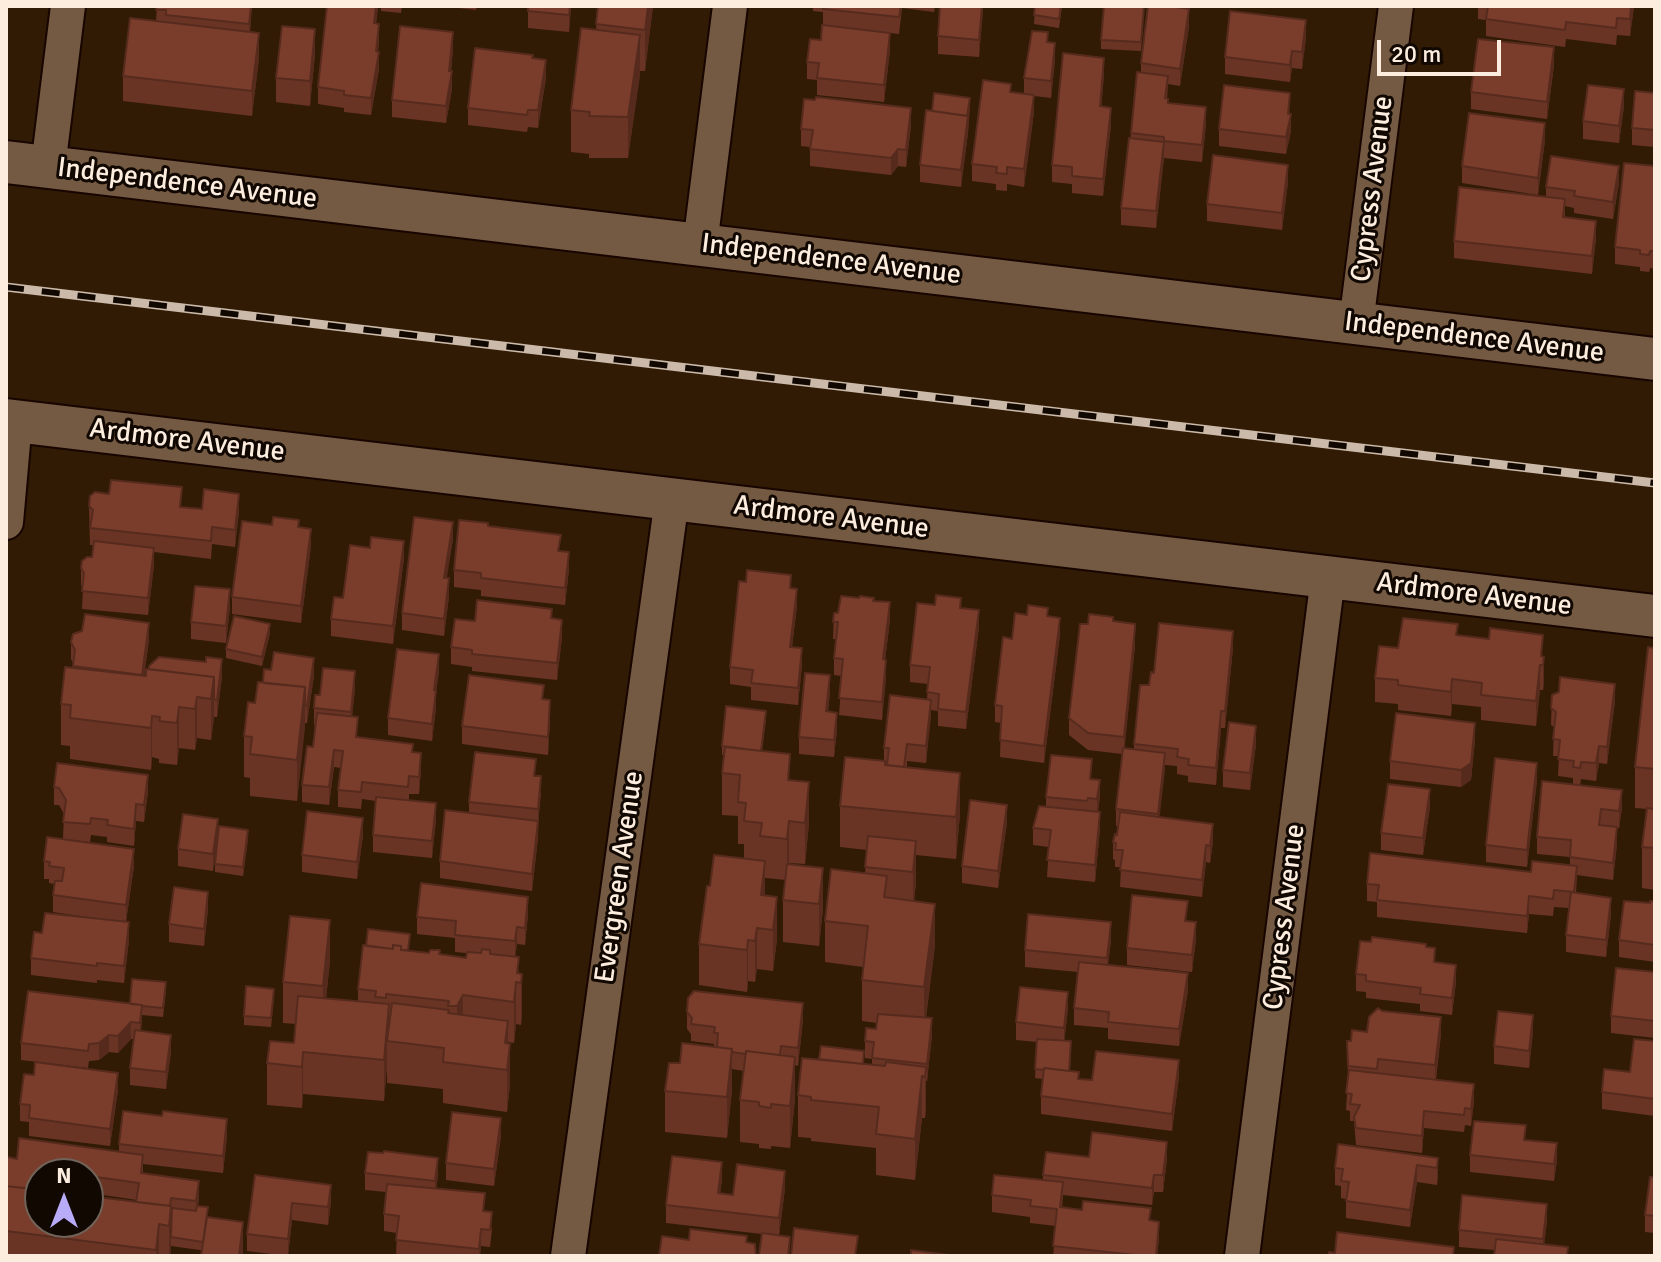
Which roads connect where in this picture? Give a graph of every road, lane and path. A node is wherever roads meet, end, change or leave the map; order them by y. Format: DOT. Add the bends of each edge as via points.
graph roads {
  1 [pos="68,6"];
  2 [pos="730,6"];
  3 [pos="1396,6"];
  4 [pos="6,162"];
  5 [pos="48,167"];
  6 [pos="700,245"];
  7 [pos="1356,324"];
  8 [pos="1655,359"];
  9 [pos="11,420"];
  10 [pos="672,499"];
  11 [pos="6,522"];
  12 [pos="1328,577"];
  13 [pos="1655,616"];
  14 [pos="568,1256"];
  15 [pos="1242,1256"];
  1 -- 5 [label="street"];
  2 -- 6 [label="street"];
  3 -- 7 [label="street, Cypress Avenue"];
  4 -- 5 [label="street, Independence Avenue"];
  5 -- 6 [label="street, Independence Avenue"];
  6 -- 7 [label="street, Independence Avenue"];
  7 -- 8 [label="street, Independence Avenue"];
  9 -- 10 [label="street, Ardmore Avenue"];
  9 -- 11 [label="street"];
  10 -- 12 [label="street, Ardmore Avenue"];
  10 -- 14 [label="street, Evergreen Avenue"];
  12 -- 13 [label="street, Ardmore Avenue"];
  12 -- 15 [label="street, Cypress Avenue"];
}
